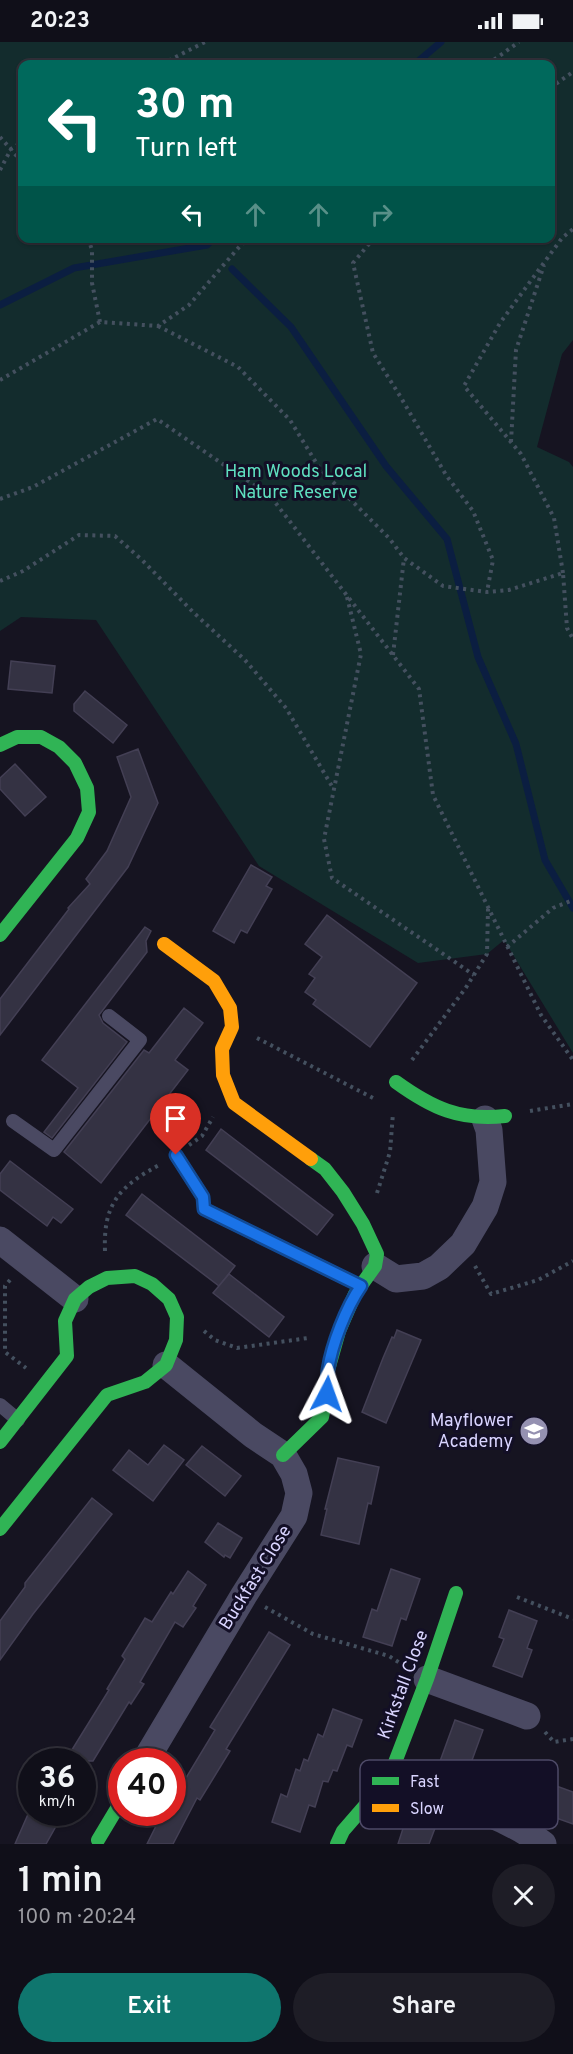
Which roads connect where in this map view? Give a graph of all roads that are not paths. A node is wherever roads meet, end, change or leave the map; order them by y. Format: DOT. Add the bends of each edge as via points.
graph roads {
  1 [pos="0,745"];
  2 [pos="0,935"];
  3 [pos="164,945"];
  4 [pos="109,1016"];
  5 [pos="396,1082"];
  6 [pos="495,1117"];
  7 [pos="14,1121"];
  8 [pos="176,1155"];
  9 [pos="0,1240"];
  10 [pos="368,1276"];
  11 [pos="75,1299"];
  12 [pos="166,1365"];
  13 [pos="0,1405"];
  14 [pos="18,1420"];
  15 [pos="0,1442"];
  16 [pos="283,1455"];
  17 [pos="0,1529"];
  18 [pos="456,1593"];
  19 [pos="427,1679"];
  20 [pos="527,1716"];
  21 [pos="153,1748"];
  22 [pos="396,1760"];
  23 [pos="360,1811"];
  24 [pos="108,1823"];
  25 [pos="520,1829"];
  26 [pos="98,1840"];
  27 [pos="337,1844"];
  28 [pos="543,1844"];
  1 -- 2 [label="street" via="17,737 41,737 59,747 75,763 87,788 89,812 76,838"];
  3 -- 10 [label="street" via="214,981 230,1008 232,1028 222,1049 224,1077 234,1103 325,1169 343,1192 377,1254"];
  4 -- 7 [label="lane" via="140,1040 54,1150"];
  5 -- 6 [label="street" via="429,1104 469,1118"];
  6 -- 10 [label="street" via="489,1130 493,1182 485,1207 464,1244 423,1276"];
  8 -- 10 [label="lane" via="203,1197 204,1209"];
  9 -- 11 [label="street"];
  10 -- 16 [label="street" via="355,1294 339,1331 328,1370 322,1417"];
  11 -- 12 [label="street" via="107,1278 135,1276 152,1284 169,1299 177,1317 176,1340"];
  11 -- 14 [label="street" via="65,1321 67,1356"];
  12 -- 16 [label="street"];
  12 -- 17 [label="street" via="145,1382 107,1395"];
  13 -- 14 [label="lane"];
  14 -- 15 [label="street"];
  16 -- 21 [label="street, Buckfast Close" via="299,1493 294,1516"];
  18 -- 19 [label="street, Kirkstall Close"];
  19 -- 20 [label="street"];
  19 -- 22 [label="street, Kirkstall Close"];
  23 -- 27 [label="street, Kirkstall Close"];
  24 -- 26 [label="street"];
  25 -- 28 [label="street"];
}
